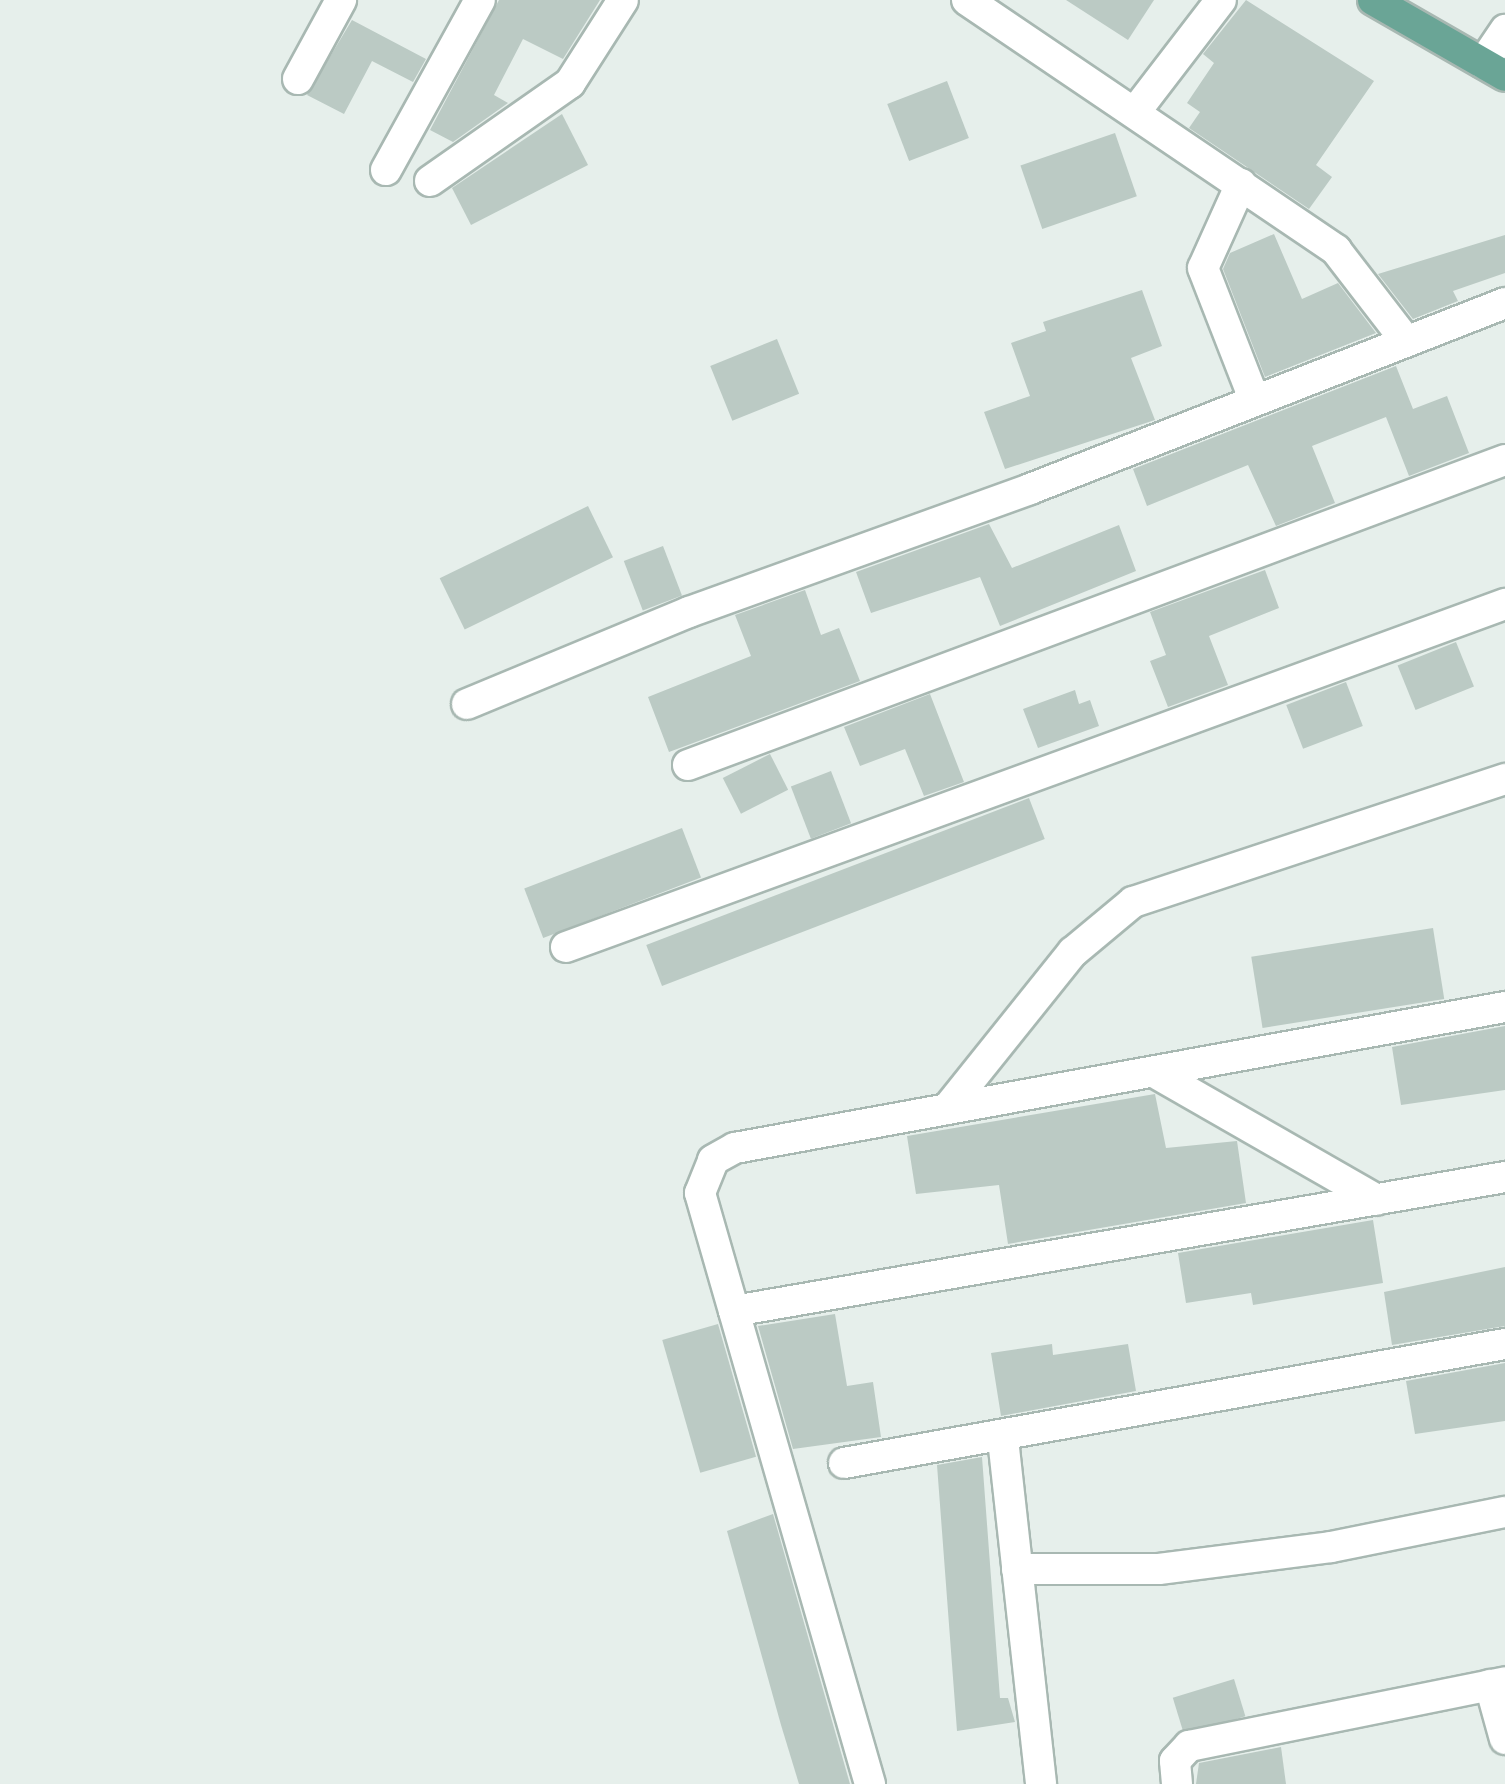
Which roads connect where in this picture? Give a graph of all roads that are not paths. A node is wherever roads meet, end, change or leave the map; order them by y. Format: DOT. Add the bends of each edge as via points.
graph roads {
  1 [pos="341,0"];
  2 [pos="480,0"];
  3 [pos="624,0"];
  4 [pos="967,0"];
  5 [pos="1222,0"];
  6 [pos="1373,0"];
  7 [pos="1505,30"];
  8 [pos="1494,70"];
  9 [pos="298,80"];
  10 [pos="1136,112"];
  11 [pos="386,170"];
  12 [pos="430,181"];
  13 [pos="1241,184"];
  14 [pos="1505,303"];
  15 [pos="1406,340"];
  16 [pos="1254,399"];
  17 [pos="1505,460"];
  18 [pos="1505,604"];
  19 [pos="468,704"];
  20 [pos="688,765"];
  21 [pos="1505,779"];
  22 [pos="566,947"];
  23 [pos="1505,1007"];
  24 [pos="1159,1074"];
  25 [pos="947,1108"];
  26 [pos="1505,1177"];
  27 [pos="1377,1200"];
  28 [pos="734,1312"];
  29 [pos="1505,1344"];
  30 [pos="1003,1438"];
  31 [pos="844,1463"];
  32 [pos="1505,1512"];
  33 [pos="1016,1570"];
  34 [pos="1498,1684"];
  35 [pos="1505,1739"];
  36 [pos="870,1784"];
  37 [pos="1041,1784"];
  38 [pos="1176,1784"];
  1 -- 9 [label="street"];
  2 -- 11 [label="street"];
  3 -- 12 [label="street" via="570,83"];
  4 -- 10 [label="street"];
  5 -- 10 [label="street"];
  6 -- 8 [label="main road"];
  7 -- 8 [label="street"];
  10 -- 13 [label="street"];
  13 -- 15 [label="street" via="1358,271"];
  13 -- 16 [label="street" via="1203,268"];
  14 -- 15 [label="street"];
  15 -- 16 [label="street"];
  16 -- 19 [label="street"];
  17 -- 20 [label="street"];
  18 -- 22 [label="street"];
  21 -- 25 [label="street" via="1132,902 1073,952"];
  23 -- 24 [label="street"];
  24 -- 25 [label="street"];
  24 -- 27 [label="street"];
  25 -- 28 [label="street" via="735,1148 713,1160 700,1194"];
  26 -- 27 [label="street"];
  27 -- 28 [label="street"];
  28 -- 36 [label="street"];
  29 -- 30 [label="street"];
  30 -- 31 [label="street"];
  30 -- 33 [label="street"];
  32 -- 33 [label="street" via="1331,1547 1159,1569"];
  33 -- 37 [label="street"];
  34 -- 35 [label="street"];
  34 -- 38 [label="street" via="1189,1746 1174,1761"];
}
